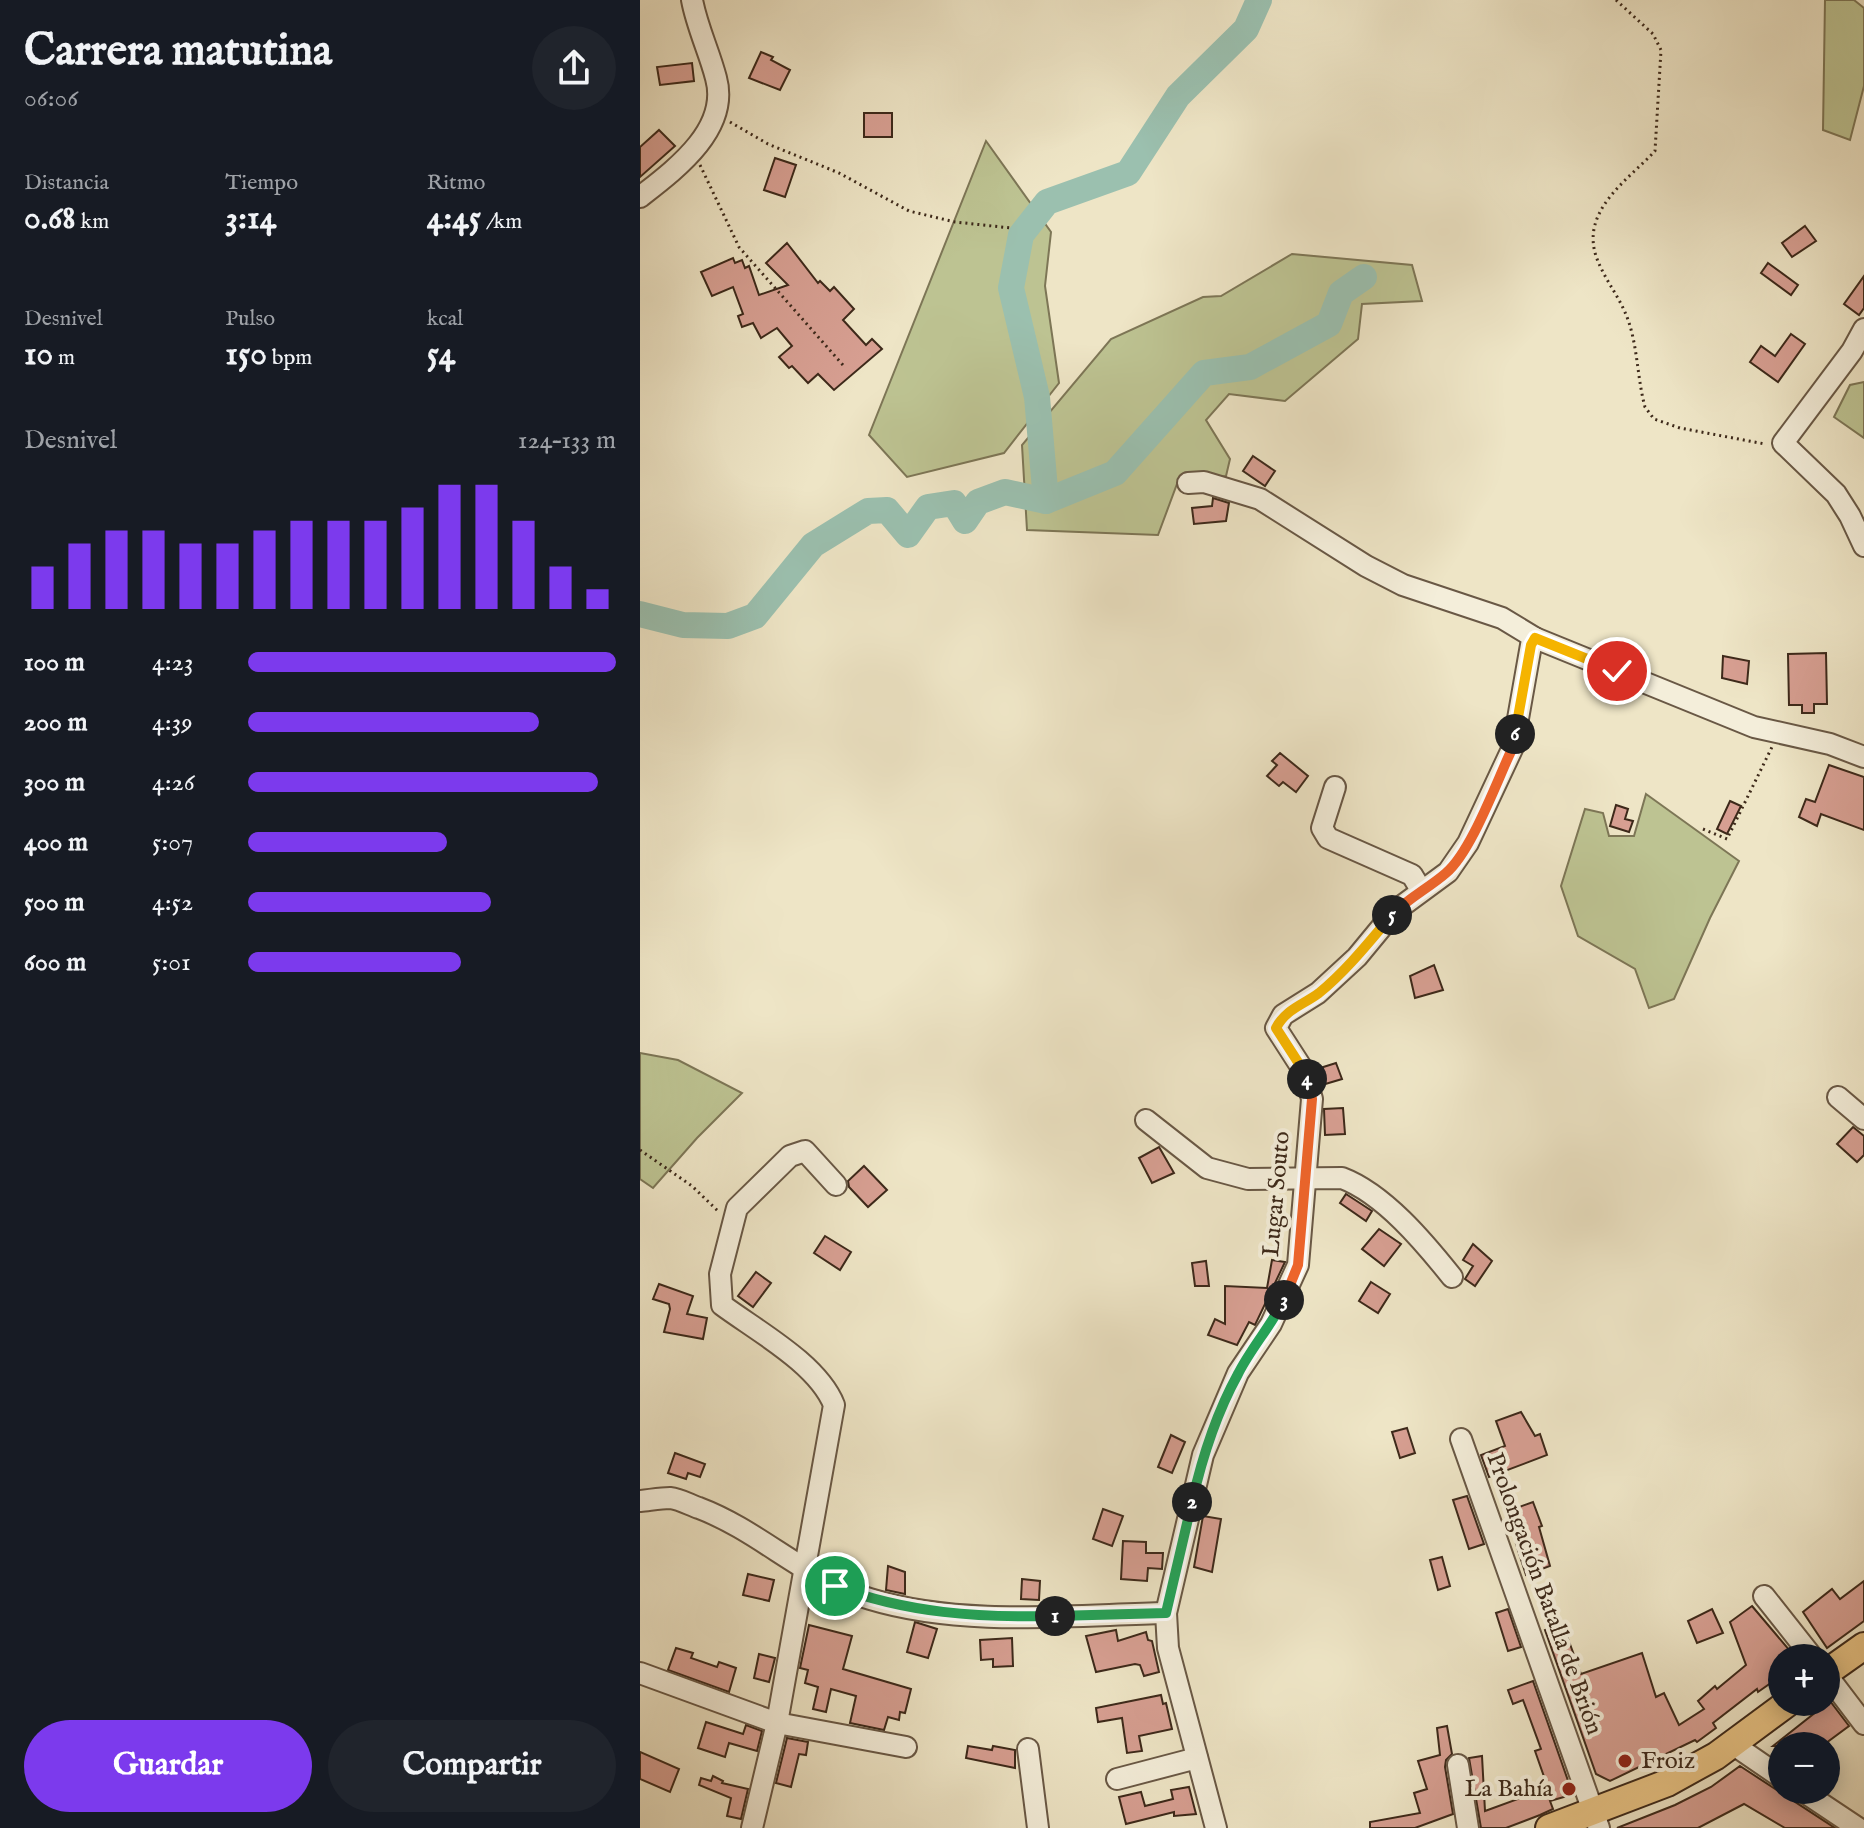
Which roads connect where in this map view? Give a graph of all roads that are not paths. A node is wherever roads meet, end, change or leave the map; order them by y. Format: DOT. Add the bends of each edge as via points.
graph roads {
  1 [pos="692,0"];
  2 [pos="640,197"];
  3 [pos="1864,329"];
  4 [pos="1188,483"];
  5 [pos="1864,546"];
  6 [pos="1535,638"];
  7 [pos="1864,757"];
  8 [pos="1335,787"];
  9 [pos="1421,890"];
  10 [pos="1838,1097"];
  11 [pos="1864,1119"];
  12 [pos="1146,1120"];
  13 [pos="1306,1178"];
  14 [pos="836,1185"];
  15 [pos="1452,1277"];
  16 [pos="1461,1439"];
  17 [pos="640,1501"];
  18 [pos="804,1568"];
  19 [pos="1764,1596"];
  20 [pos="1166,1613"];
  21 [pos="1802,1644"];
  22 [pos="1864,1646"];
  23 [pos="1840,1664"];
  24 [pos="640,1673"];
  25 [pos="1840,1692"];
  26 [pos="1771,1716"];
  27 [pos="777,1723"];
  28 [pos="1864,1724"];
  29 [pos="1734,1745"];
  30 [pos="906,1747"];
  31 [pos="1028,1749"];
  32 [pos="1197,1758"];
  33 [pos="1458,1765"];
  34 [pos="1768,1768"];
  35 [pos="1117,1779"];
  36 [pos="1822,1804"];
  37 [pos="1597,1820"];
  38 [pos="752,1828"];
  39 [pos="1038,1828"];
  40 [pos="1216,1828"];
  41 [pos="1468,1828"];
  42 [pos="1549,1828"];
  43 [pos="1858,1828"];
  1 -- 2 [label="street" via="717,80 719,105 678,167"];
  3 -- 5 [label="street" via="1783,443 1836,494"];
  4 -- 6 [label="street" via="1204,482 1260,499 1366,566 1429,595 1502,618"];
  6 -- 7 [label="street" via="1754,727"];
  6 -- 9 [label="street, Lugar Souto" via="1513,747 1468,843 1448,872"];
  8 -- 9 [label="street" via="1322,828 1328,838 1412,875"];
  9 -- 13 [label="street, Lugar Souto" via="1318,993 1283,1015 1276,1028 1305,1073 1312,1099"];
  10 -- 11 [label="street"];
  12 -- 13 [label="street" via="1207,1168 1248,1179"];
  13 -- 15 [label="street" via="1356,1183 1427,1245"];
  13 -- 20 [label="street, Lugar Souto" via="1298,1265 1271,1324 1238,1373 1203,1455"];
  14 -- 18 [label="street" via="805,1151 790,1156 737,1208 720,1274 722,1305 797,1360 823,1385 834,1405"];
  16 -- 37 [label="street, Prolongación Batalla de Brión"];
  17 -- 18 [label="street" via="672,1498 724,1517"];
  18 -- 20 [label="street" via="869,1599 950,1614"];
  18 -- 27 [label="street"];
  19 -- 21 [label="street"];
  20 -- 32 [label="street, Lugar Souto" via="1168,1648"];
  22 -- 23 [label="main road"];
  24 -- 27 [label="street"];
  25 -- 28 [label="street"];
  26 -- 29 [label="main road"];
  27 -- 30 [label="street"];
  27 -- 38 [label="street"];
  29 -- 34 [label="street"];
  29 -- 37 [label="main road"];
  31 -- 39 [label="street"];
  32 -- 35 [label="street"];
  32 -- 40 [label="street, Lugar Souto"];
  33 -- 41 [label="street"];
  36 -- 43 [label="street"];
  37 -- 42 [label="main road"];
}
